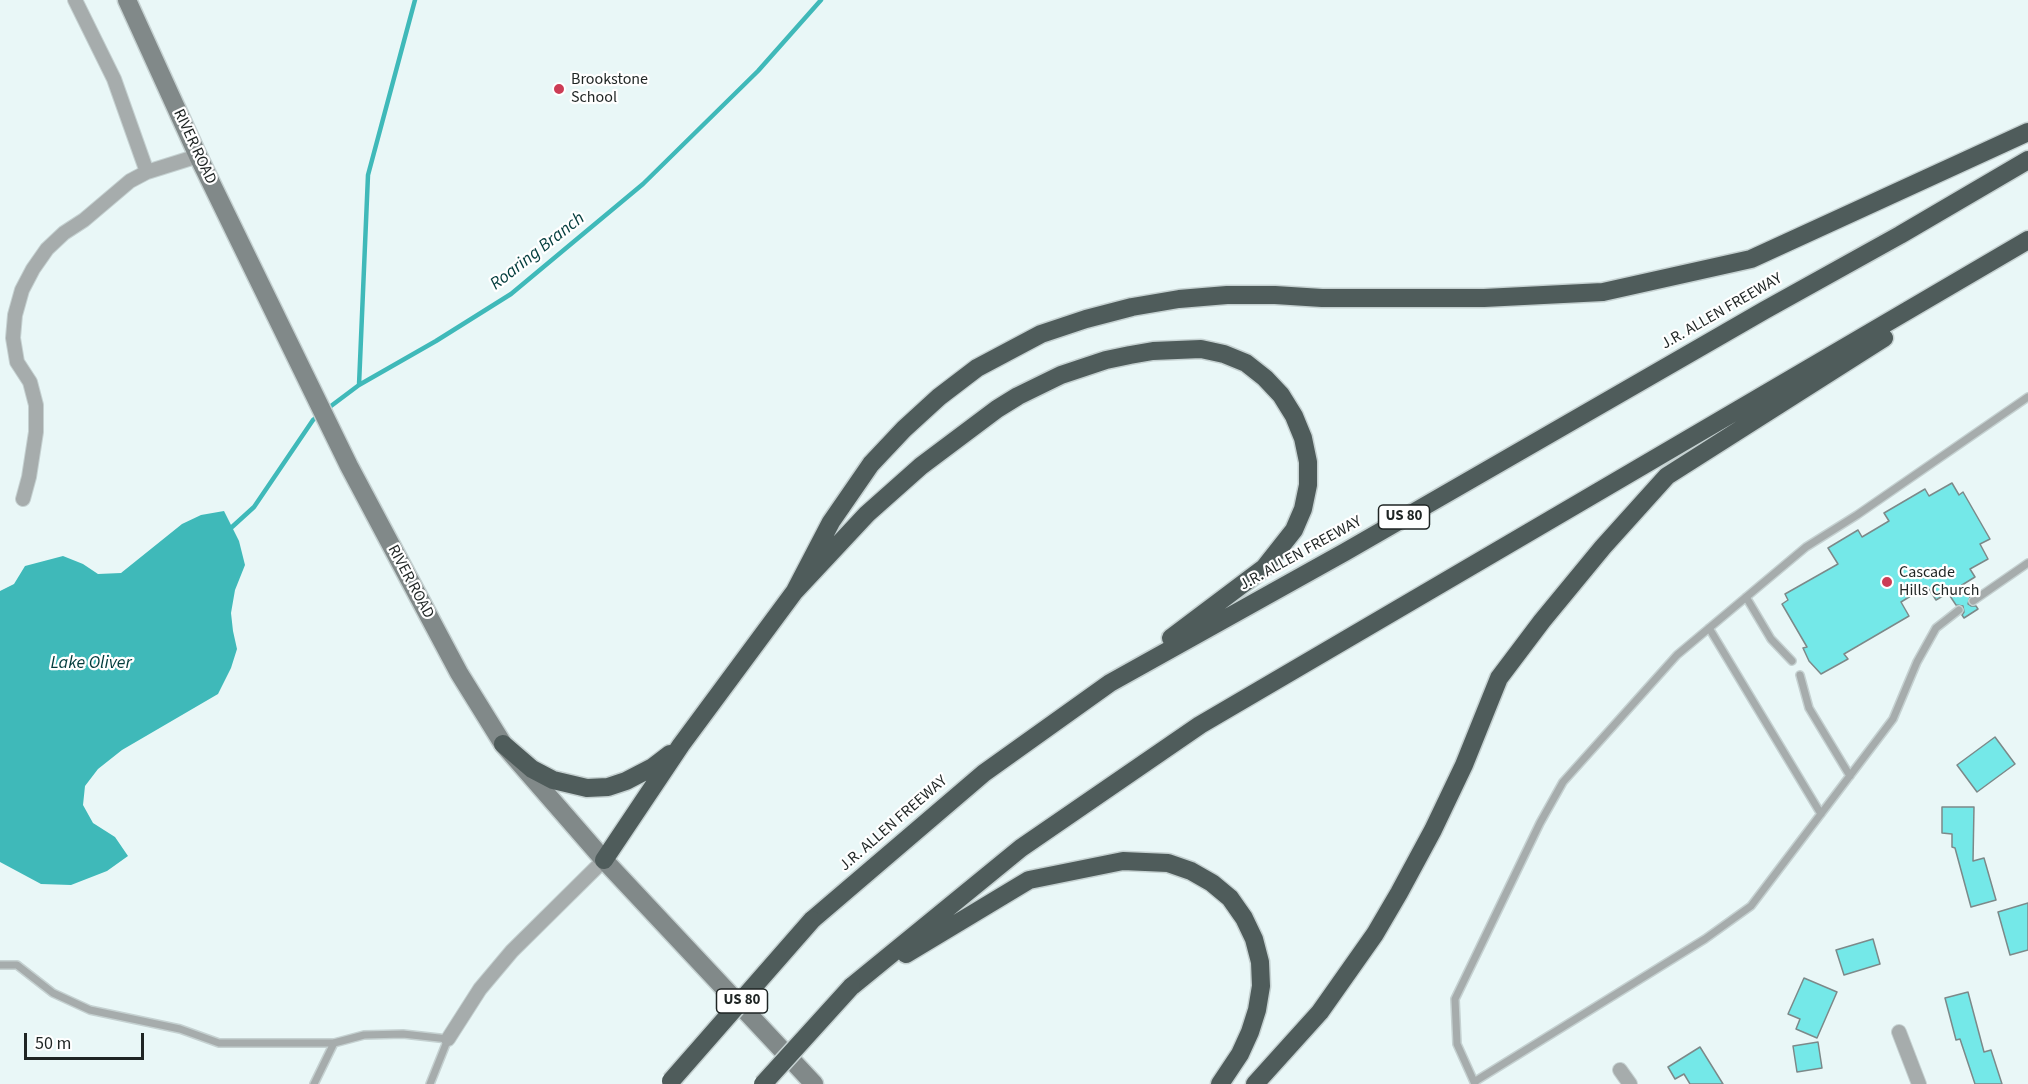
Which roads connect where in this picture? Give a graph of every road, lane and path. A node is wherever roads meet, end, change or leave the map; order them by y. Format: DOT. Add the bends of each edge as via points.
graph roads {
  1 [pos="75,0"];
  2 [pos="127,0"];
  3 [pos="2028,132"];
  4 [pos="198,156"];
  5 [pos="2028,160"];
  6 [pos="147,172"];
  7 [pos="2028,240"];
  8 [pos="2028,245"];
  9 [pos="2028,397"];
  10 [pos="23,498"];
  11 [pos="2028,563"];
  12 [pos="795,591"];
  13 [pos="1746,597"];
  14 [pos="1972,601"];
  15 [pos="1959,610"];
  16 [pos="1709,628"];
  17 [pos="1792,661"];
  18 [pos="1800,675"];
  19 [pos="1110,683"];
  20 [pos="503,744"];
  21 [pos="681,746"];
  22 [pos="1850,776"];
  23 [pos="1821,814"];
  24 [pos="604,861"];
  25 [pos="0,965"];
  26 [pos="851,987"];
  27 [pos="1899,1032"];
  28 [pos="448,1039"];
  29 [pos="334,1043"];
  30 [pos="1620,1070"];
  31 [pos="670,1083"];
  32 [pos="1474,1083"];
  33 [pos="314,1084"];
  34 [pos="430,1084"];
  35 [pos="764,1084"];
  36 [pos="814,1084"];
  37 [pos="1220,1084"];
  38 [pos="1255,1084"];
  39 [pos="1629,1084"];
  40 [pos="1919,1084"];
  1 -- 6 [label="street" via="114,79"];
  2 -- 4 [label="main road, RIVER ROAD"];
  3 -- 12 [label="highway" via="1751,259 1603,292 1484,298 1227,295 1132,307 1041,334 977,368 904,429 871,464 831,522"];
  4 -- 6 [label="street"];
  4 -- 20 [label="main road, RIVER ROAD" via="350,466 443,643"];
  5 -- 19 [label="highway, J.R. ALLEN FREEWAY / US 80"];
  6 -- 10 [label="street" via="55,241 22,290 13,338 17,362 30,382 36,405 36,432"];
  7 -- 26 [label="highway" via="1200,725 1021,848"];
  8 -- 38 [label="highway" via="1667,476 1595,556 1499,678 1433,830 1381,924 1320,1012"];
  9 -- 13 [label="lane" via="1806,547"];
  11 -- 14 [label="lane"];
  12 -- 19 [label="highway" via="867,514 921,466 1018,396 1083,367 1130,355 1201,349 1224,354 1246,363 1265,378 1294,416 1308,462 1303,508 1294,530 1264,568"];
  12 -- 21 [label="highway"];
  13 -- 16 [label="lane"];
  13 -- 17 [label="lane" via="1772,639"];
  15 -- 22 [label="lane" via="1936,628 1893,719"];
  16 -- 23 [label="lane"];
  16 -- 32 [label="lane" via="1677,655 1563,782 1540,823 1455,999 1457,1044"];
  18 -- 22 [label="lane" via="1809,708"];
  19 -- 31 [label="highway, J.R. ALLEN FREEWAY / US 80, bridge" via="984,773 812,920"];
  20 -- 21 [label="highway" via="553,780 587,788 626,781"];
  20 -- 24 [label="main road, RIVER ROAD"];
  21 -- 24 [label="highway"];
  22 -- 23 [label="lane"];
  23 -- 32 [label="lane" via="1751,906 1705,939"];
  24 -- 28 [label="street" via="512,951 480,989"];
  24 -- 36 [label="main road, RIVER ROAD"];
  25 -- 29 [label="lane" via="17,964 53,993 90,1010 180,1029 219,1043"];
  26 -- 35 [label="highway, bridge"];
  26 -- 37 [label="highway" via="1029,880 1123,861 1168,863 1202,877 1230,898 1254,939 1260,962 1261,986 1250,1032"];
  27 -- 40 [label="street"];
  28 -- 29 [label="lane" via="364,1035"];
  28 -- 34 [label="lane"];
  29 -- 33 [label="lane"];
  30 -- 39 [label="street"];
}
